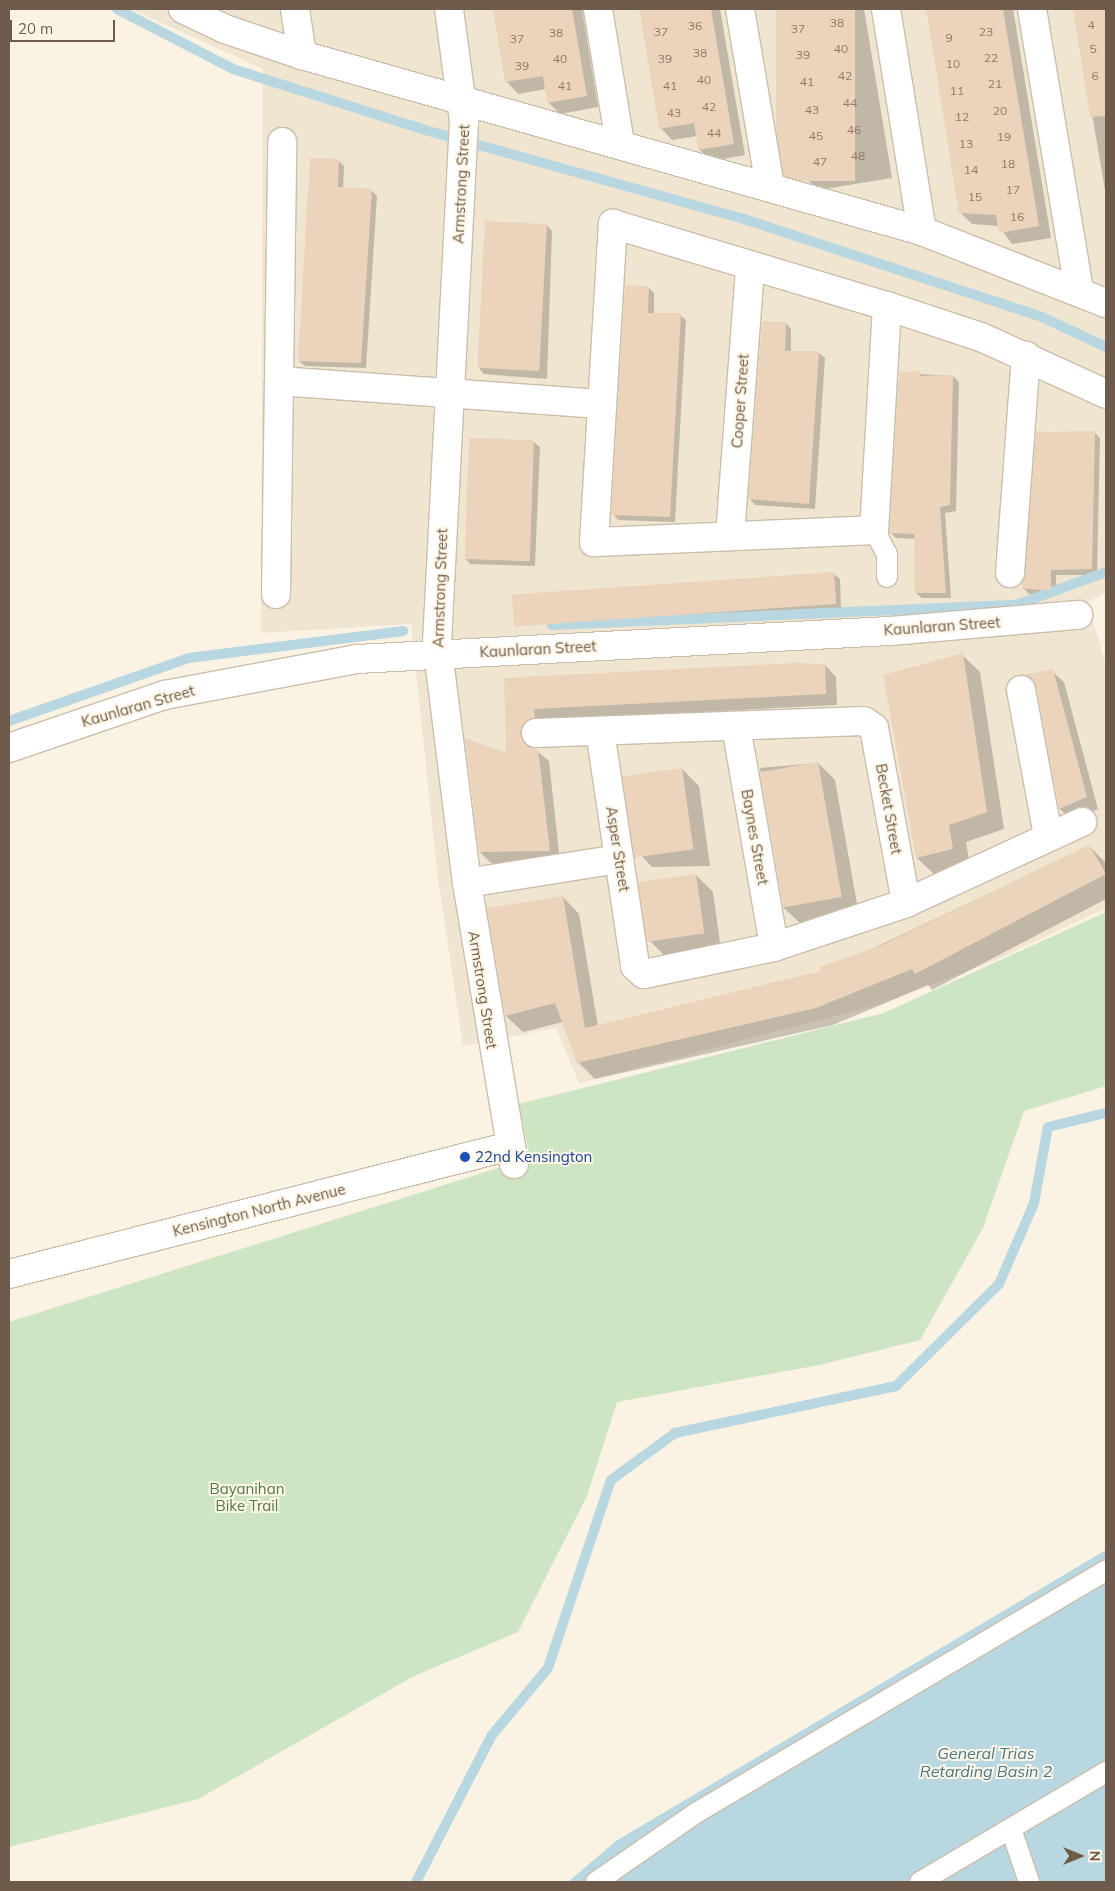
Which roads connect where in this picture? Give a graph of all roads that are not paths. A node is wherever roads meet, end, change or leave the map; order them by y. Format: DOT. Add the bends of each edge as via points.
graph roads {
  1 [pos="183,9"];
  2 [pos="295,9"];
  3 [pos="449,9"];
  4 [pos="598,9"];
  5 [pos="740,9"];
  6 [pos="886,9"];
  7 [pos="1032,9"];
  8 [pos="302,55"];
  9 [pos="464,110"];
  10 [pos="282,142"];
  11 [pos="620,143"];
  12 [pos="770,187"];
  13 [pos="922,231"];
  14 [pos="750,267"];
  15 [pos="1079,290"];
  16 [pos="1106,303"];
  17 [pos="887,306"];
  18 [pos="1026,356"];
  19 [pos="279,381"];
  20 [pos="450,393"];
  21 [pos="1106,394"];
  22 [pos="600,404"];
  23 [pos="874,530"];
  24 [pos="730,536"];
  25 [pos="1010,574"];
  26 [pos="887,577"];
  27 [pos="276,594"];
  28 [pos="1078,615"];
  29 [pos="438,654"];
  30 [pos="1021,690"];
  31 [pos="736,726"];
  32 [pos="600,732"];
  33 [pos="536,733"];
  34 [pos="9,748"];
  35 [pos="1082,822"];
  36 [pos="1048,835"];
  37 [pos="619,859"];
  38 [pos="467,883"];
  39 [pos="906,902"];
  40 [pos="774,947"];
  41 [pos="512,1155"];
  42 [pos="9,1274"];
  43 [pos="1106,1571"];
  44 [pos="1106,1772"];
  45 [pos="1011,1829"];
  46 [pos="596,1882"];
  47 [pos="920,1882"];
  48 [pos="1029,1882"];
  1 -- 8 [label="street" via="225,29"];
  2 -- 8 [label="street"];
  3 -- 9 [label="street, Armstrong Street"];
  4 -- 11 [label="street"];
  5 -- 12 [label="street"];
  6 -- 13 [label="street"];
  7 -- 15 [label="street"];
  8 -- 9 [label="street"];
  9 -- 11 [label="street"];
  9 -- 20 [label="street, Armstrong Street"];
  10 -- 19 [label="street"];
  11 -- 12 [label="street"];
  12 -- 13 [label="street"];
  13 -- 15 [label="street"];
  14 -- 17 [label="street"];
  14 -- 22 [label="street" via="613,224"];
  14 -- 24 [label="street, Cooper Street"];
  15 -- 16 [label="street"];
  17 -- 18 [label="street"];
  17 -- 23 [label="street"];
  18 -- 21 [label="street"];
  18 -- 25 [label="street"];
  19 -- 20 [label="street"];
  19 -- 27 [label="street"];
  20 -- 22 [label="street"];
  20 -- 29 [label="street, Armstrong Street" via="437,602"];
  22 -- 24 [label="street" via="594,542"];
  23 -- 24 [label="street"];
  23 -- 26 [label="lane" via="887,554"];
  28 -- 29 [label="street, Kaunlaran Street" via="890,631"];
  29 -- 34 [label="street, Kaunlaran Street" via="285,669 165,695"];
  29 -- 38 [label="street, Armstrong Street"];
  30 -- 36 [label="street"];
  31 -- 32 [label="street"];
  31 -- 39 [label="street, Becket Street" via="864,721 875,734"];
  31 -- 40 [label="street, Baynes Street"];
  32 -- 33 [label="street"];
  32 -- 37 [label="street, Asper Street"];
  35 -- 36 [label="street"];
  36 -- 39 [label="street"];
  37 -- 38 [label="street"];
  37 -- 40 [label="street, Asper Street" via="635,966 644,974"];
  38 -- 41 [label="street, Armstrong Street"];
  39 -- 40 [label="street"];
  41 -- 42 [label="street, Kensington North Avenue"];
  43 -- 46 [label="lane" via="696,1813"];
  44 -- 45 [label="lane"];
  45 -- 47 [label="lane"];
  45 -- 48 [label="lane"];
}
